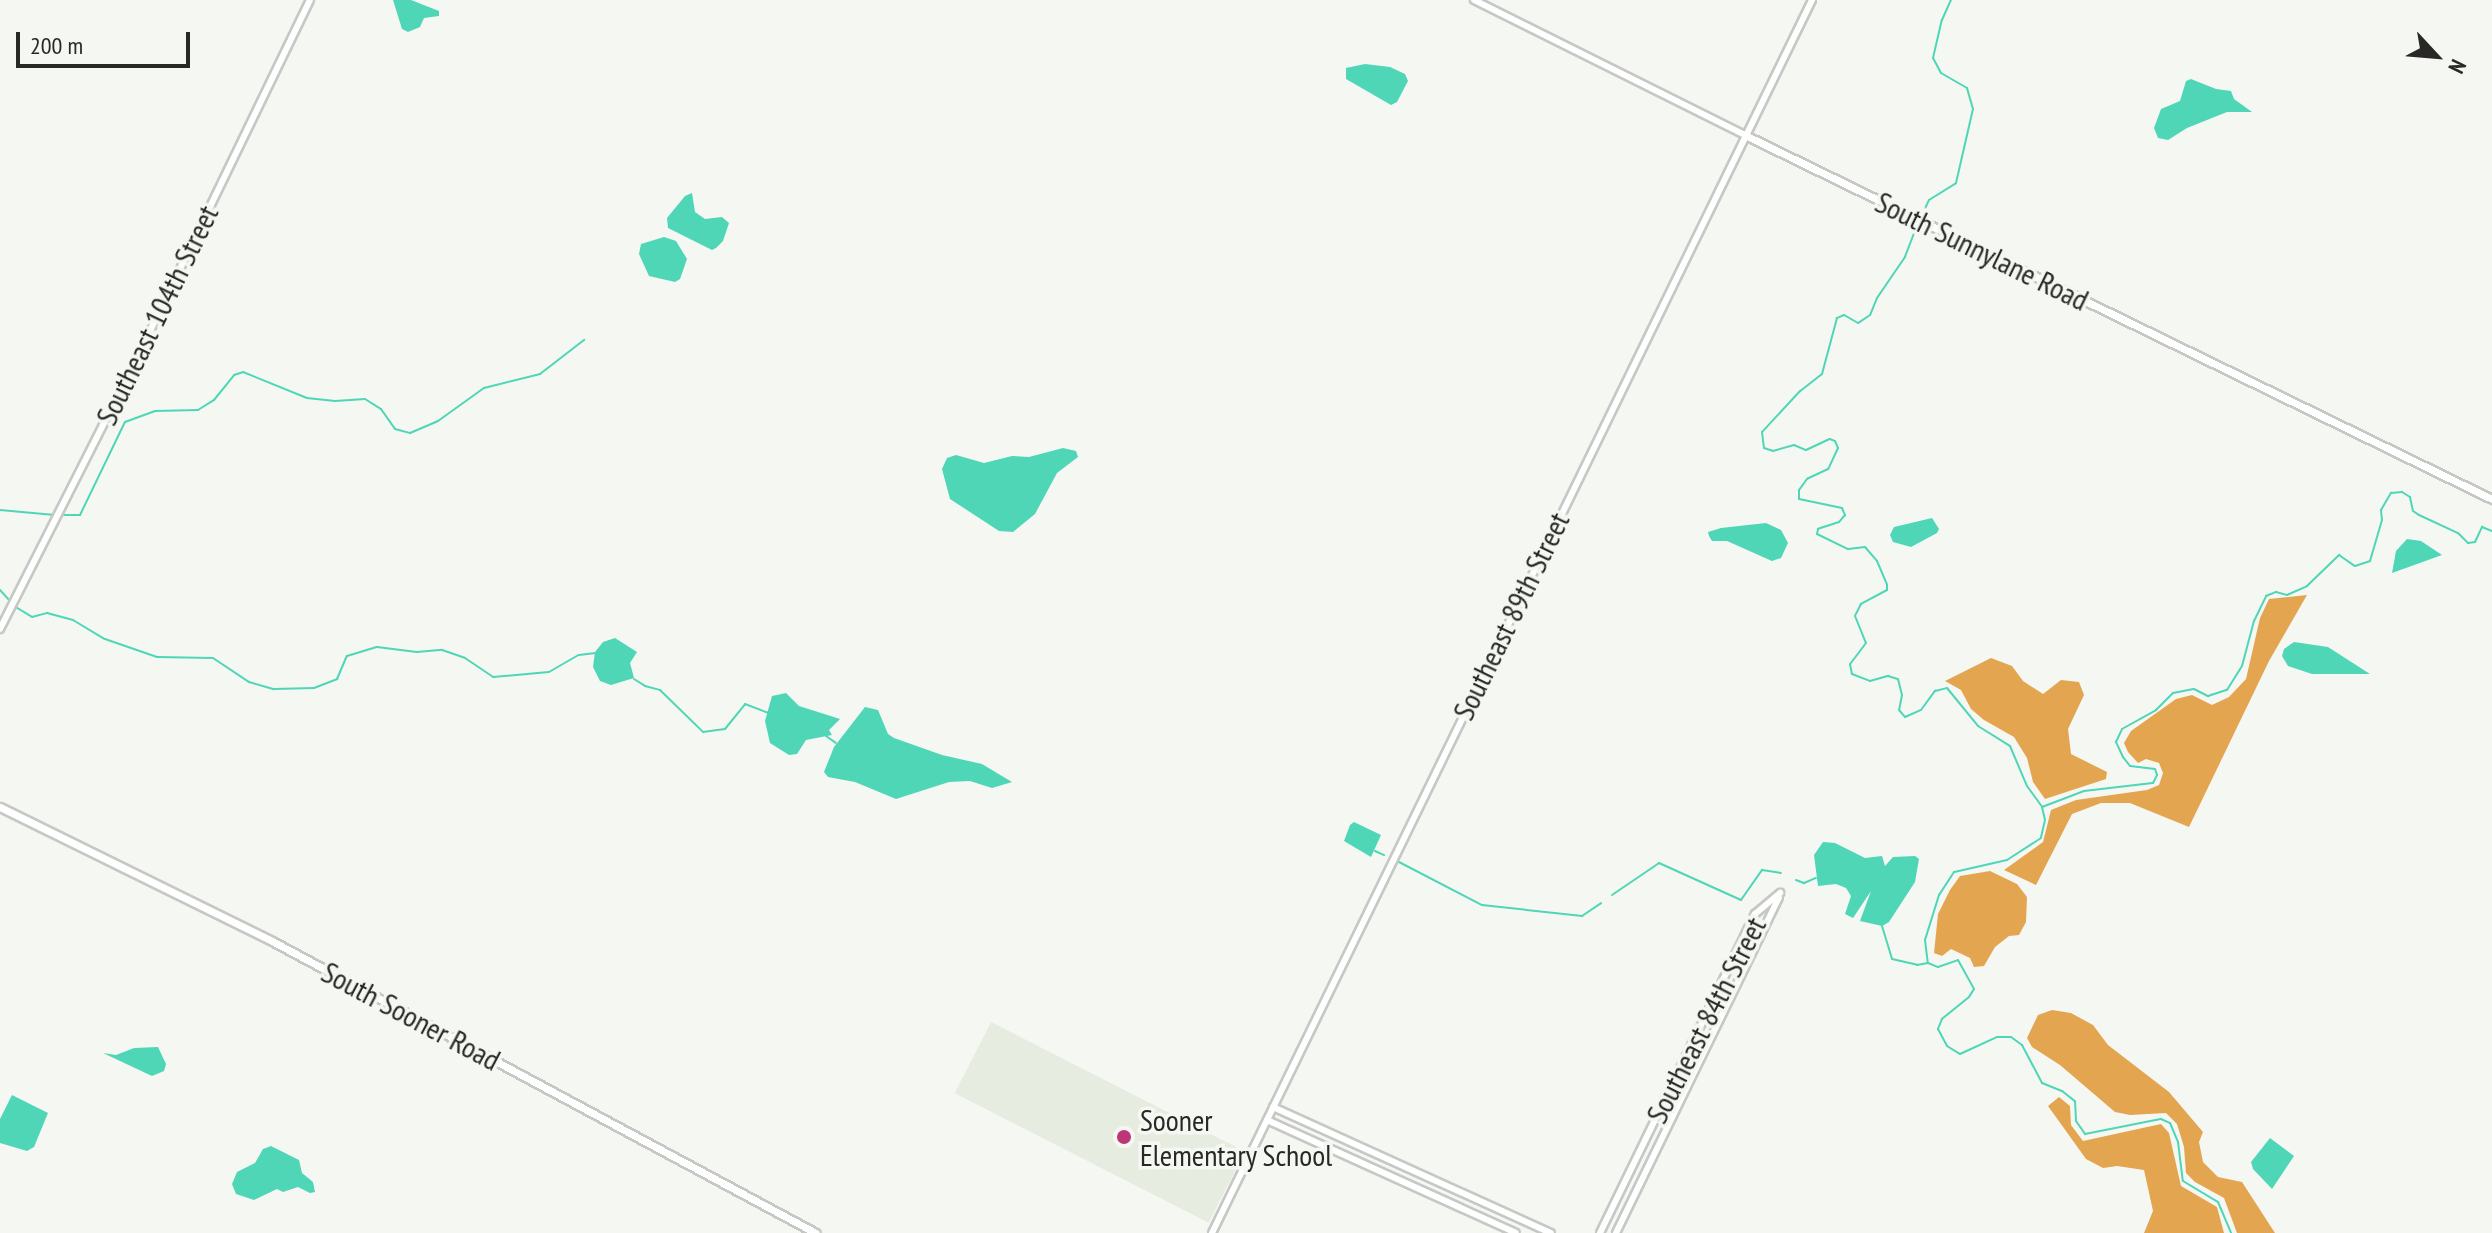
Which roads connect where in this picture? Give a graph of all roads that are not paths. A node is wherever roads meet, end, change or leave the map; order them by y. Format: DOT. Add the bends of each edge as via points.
graph roads {
  1 [pos="310,0"];
  2 [pos="1474,0"];
  3 [pos="1812,0"];
  4 [pos="1747,136"];
  5 [pos="2492,499"];
  6 [pos="0,629"];
  7 [pos="0,807"];
  8 [pos="1273,1107"];
  9 [pos="1267,1120"];
  10 [pos="816,1233"];
  11 [pos="1212,1233"];
  12 [pos="1516,1233"];
  13 [pos="1551,1233"];
  14 [pos="1600,1233"];
  15 [pos="1616,1233"];
  1 -- 6 [label="street, Southeast 104th Street"];
  2 -- 4 [label="street, South Sunnylane Road"];
  3 -- 4 [label="street, Southeast 89th Street"];
  4 -- 5 [label="main road, South Sunnylane Road"];
  4 -- 8 [label="street, Southeast 89th Street"];
  7 -- 10 [label="main road, South Sooner Road" via="272,941"];
  8 -- 9 [label="street, Southeast 89th Street"];
  8 -- 13 [label="street"];
  9 -- 11 [label="street, Southeast 89th Street"];
  9 -- 12 [label="street"];
  14 -- 15 [label="street, Southeast 84th Street" via="1755,914 1780,893"];
}
